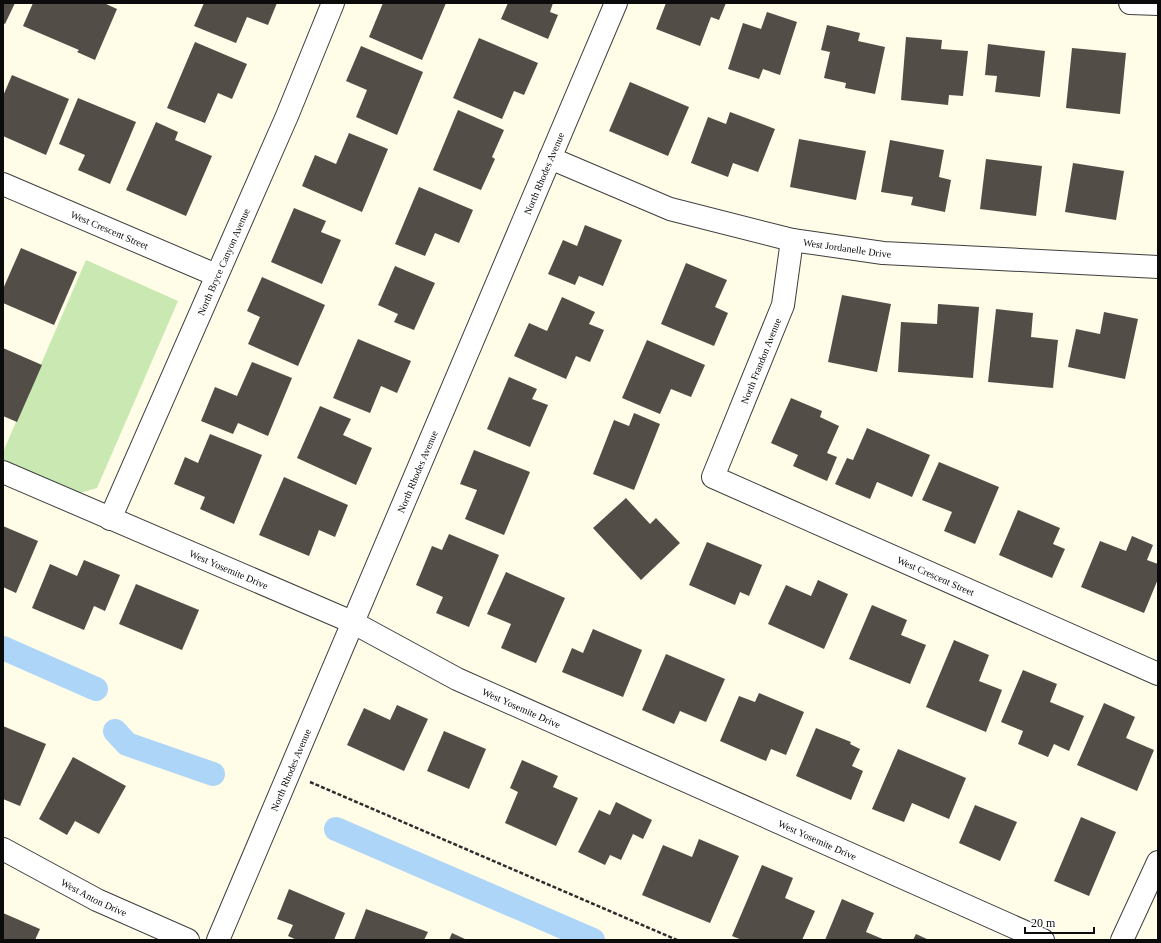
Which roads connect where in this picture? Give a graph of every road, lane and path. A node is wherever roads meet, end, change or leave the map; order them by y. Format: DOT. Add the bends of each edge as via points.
graph roads {
  1 [pos="333,3"];
  2 [pos="616,3"];
  3 [pos="1130,3"];
  4 [pos="1158,4"];
  5 [pos="550,158"];
  6 [pos="3,184"];
  7 [pos="792,240"];
  8 [pos="1158,267"];
  9 [pos="216,275"];
  10 [pos="3,472"];
  11 [pos="713,477"];
  12 [pos="110,519"];
  13 [pos="352,622"];
  14 [pos="1158,674"];
  15 [pos="289,772"];
  16 [pos="3,849"];
  17 [pos="1158,862"];
  18 [pos="188,940"];
  19 [pos="218,940"];
  20 [pos="677,940"];
  21 [pos="1043,940"];
  22 [pos="1122,940"];
  1 -- 9 [label="street, North Bryce Canyon Avenue" via="287,116"];
  2 -- 5 [label="street, North Rhodes Avenue"];
  3 -- 4 [label="street"];
  5 -- 7 [label="street, West Jordanelle Drive" via="670,209"];
  5 -- 13 [label="street, North Rhodes Avenue"];
  6 -- 9 [label="street, West Crescent Street"];
  7 -- 8 [label="street, West Jordanelle Drive" via="883,253"];
  7 -- 11 [label="street, North Frandon Avenue" via="783,305"];
  9 -- 12 [label="street, North Bryce Canyon Avenue"];
  10 -- 12 [label="street, West Yosemite Drive"];
  11 -- 14 [label="street, West Crescent Street"];
  12 -- 13 [label="street, West Yosemite Drive"];
  13 -- 15 [label="street, North Rhodes Avenue"];
  13 -- 21 [label="street, West Yosemite Drive" via="457,679"];
  15 -- 19 [label="street, North Rhodes Avenue"];
  15 -- 20 [label="path"];
  16 -- 18 [label="street, West Anton Drive" via="97,900"];
  17 -- 22 [label="street"];
}
